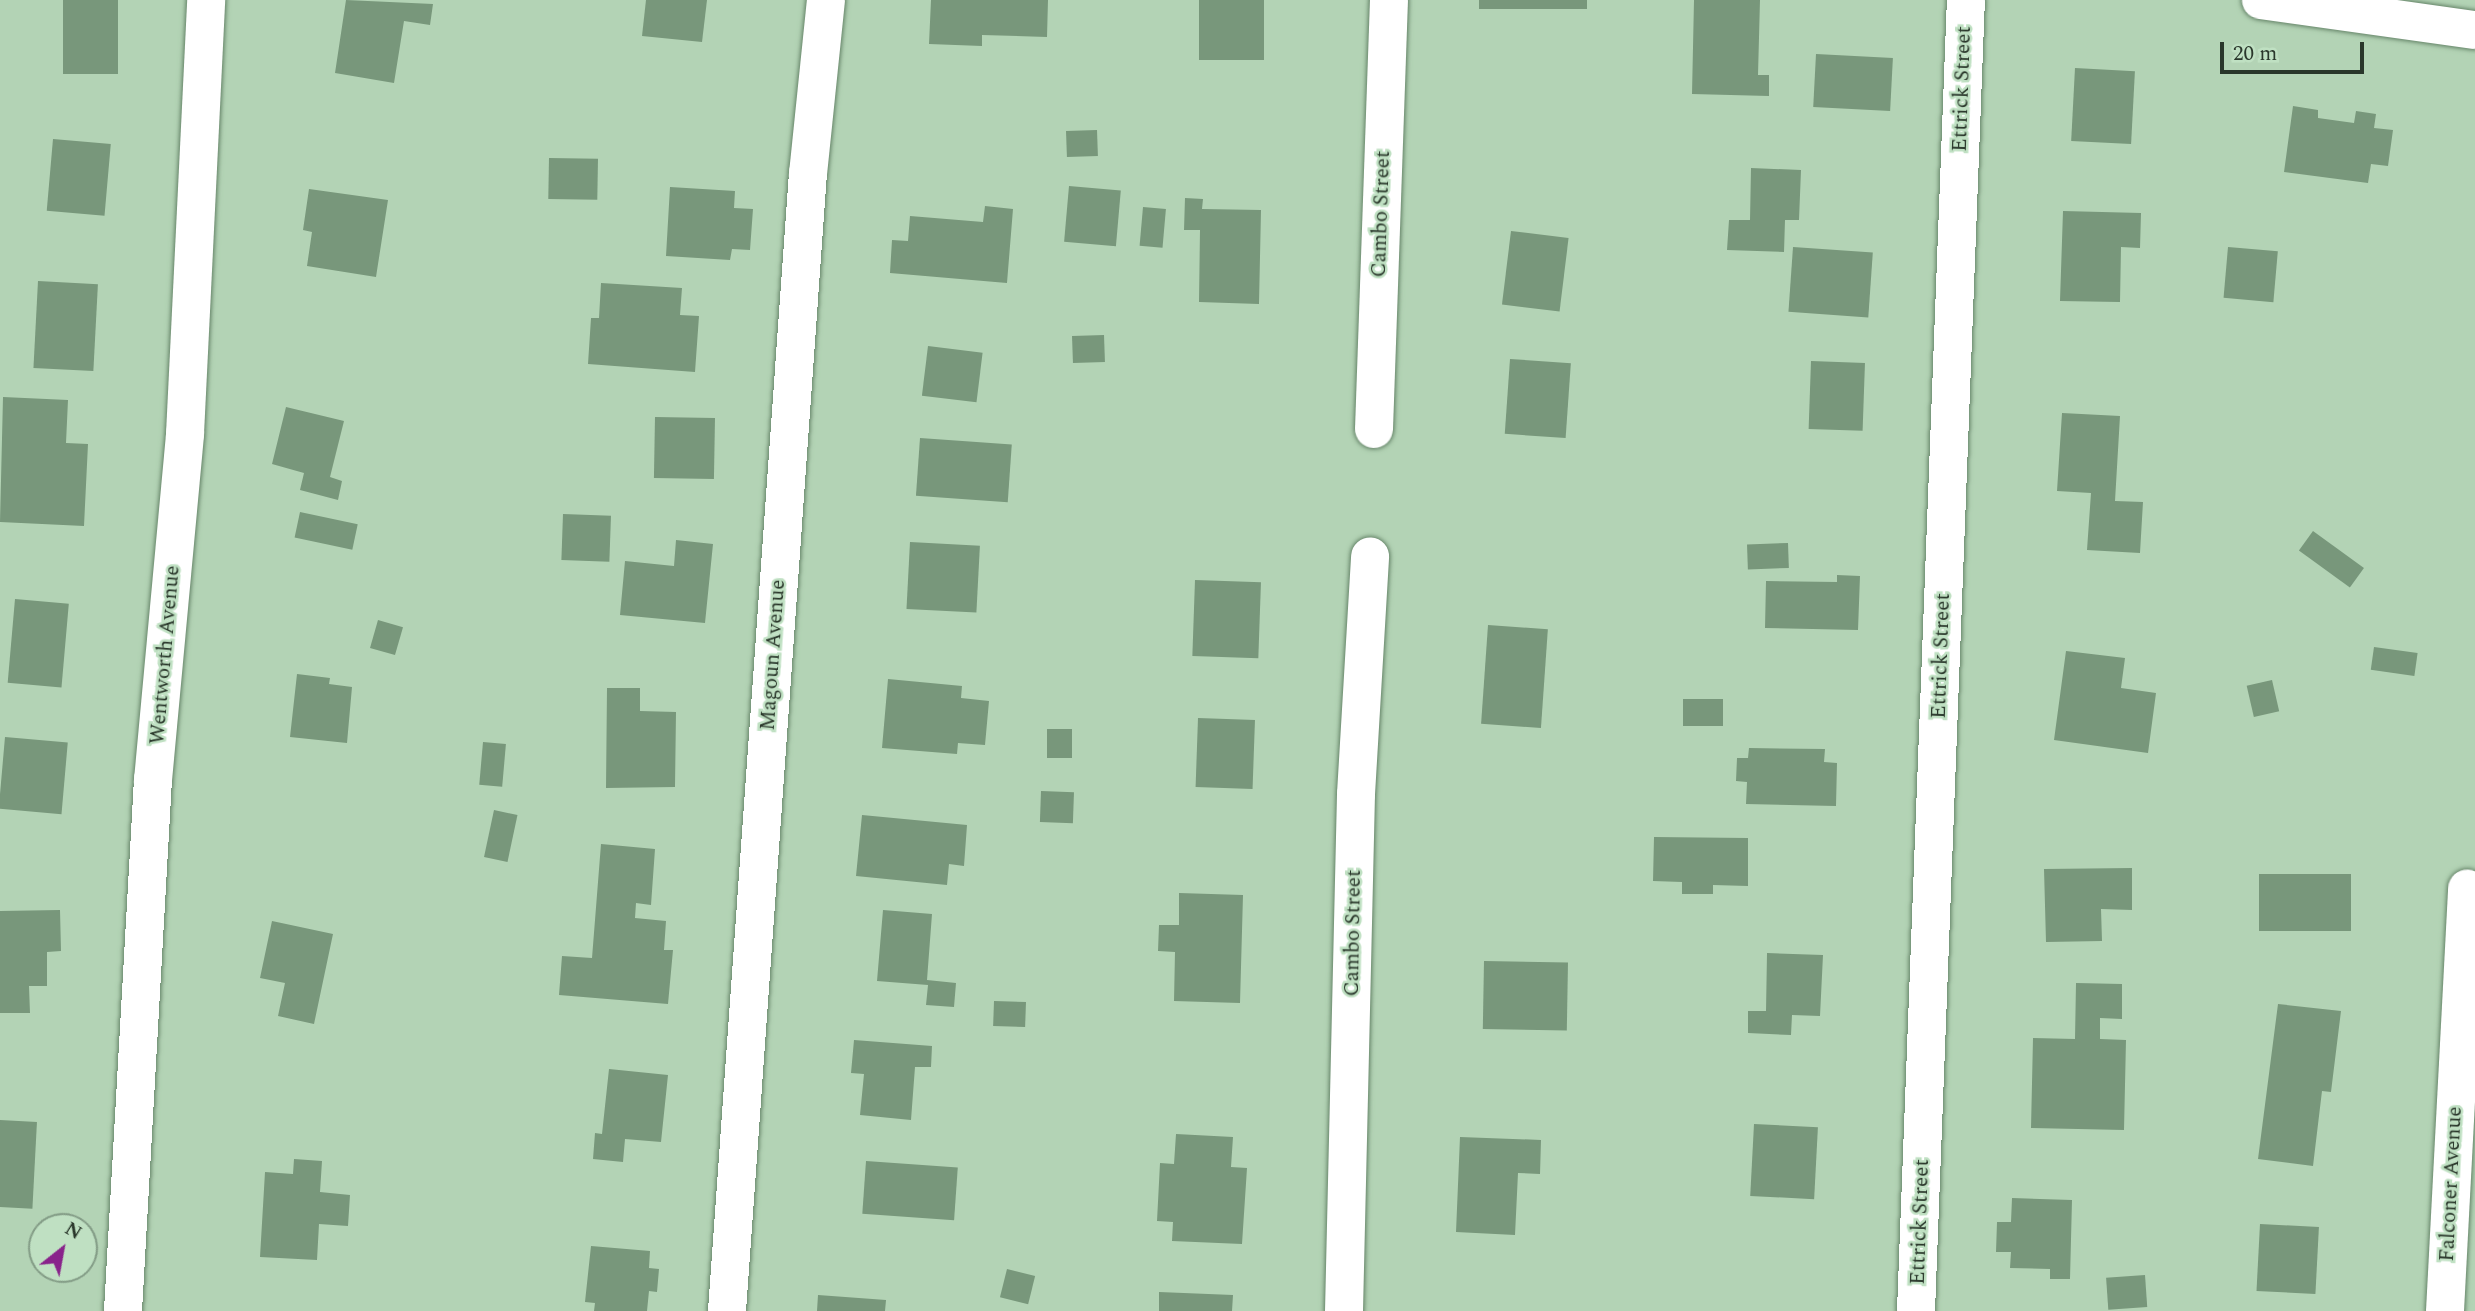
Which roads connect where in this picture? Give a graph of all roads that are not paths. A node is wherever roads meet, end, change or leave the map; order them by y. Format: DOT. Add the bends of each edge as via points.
graph roads {
  1 [pos="206,0"];
  2 [pos="826,0"];
  3 [pos="1389,0"];
  4 [pos="1966,0"];
  5 [pos="2261,0"];
  6 [pos="2475,30"];
  7 [pos="1374,429"];
  8 [pos="1370,556"];
  9 [pos="2467,889"];
  10 [pos="123,1311"];
  11 [pos="727,1311"];
  12 [pos="1344,1311"];
  13 [pos="1916,1311"];
  14 [pos="2445,1311"];
  1 -- 10 [label="street, Wentworth Avenue" via="186,434 153,780"];
  2 -- 11 [label="street, Magoun Avenue" via="808,174"];
  3 -- 7 [label="street, Cambo Street"];
  4 -- 13 [label="street, Ettrick Street"];
  5 -- 6 [label="street"];
  8 -- 12 [label="street, Cambo Street" via="1356,793"];
  9 -- 14 [label="street, Falconer Avenue"];
}
